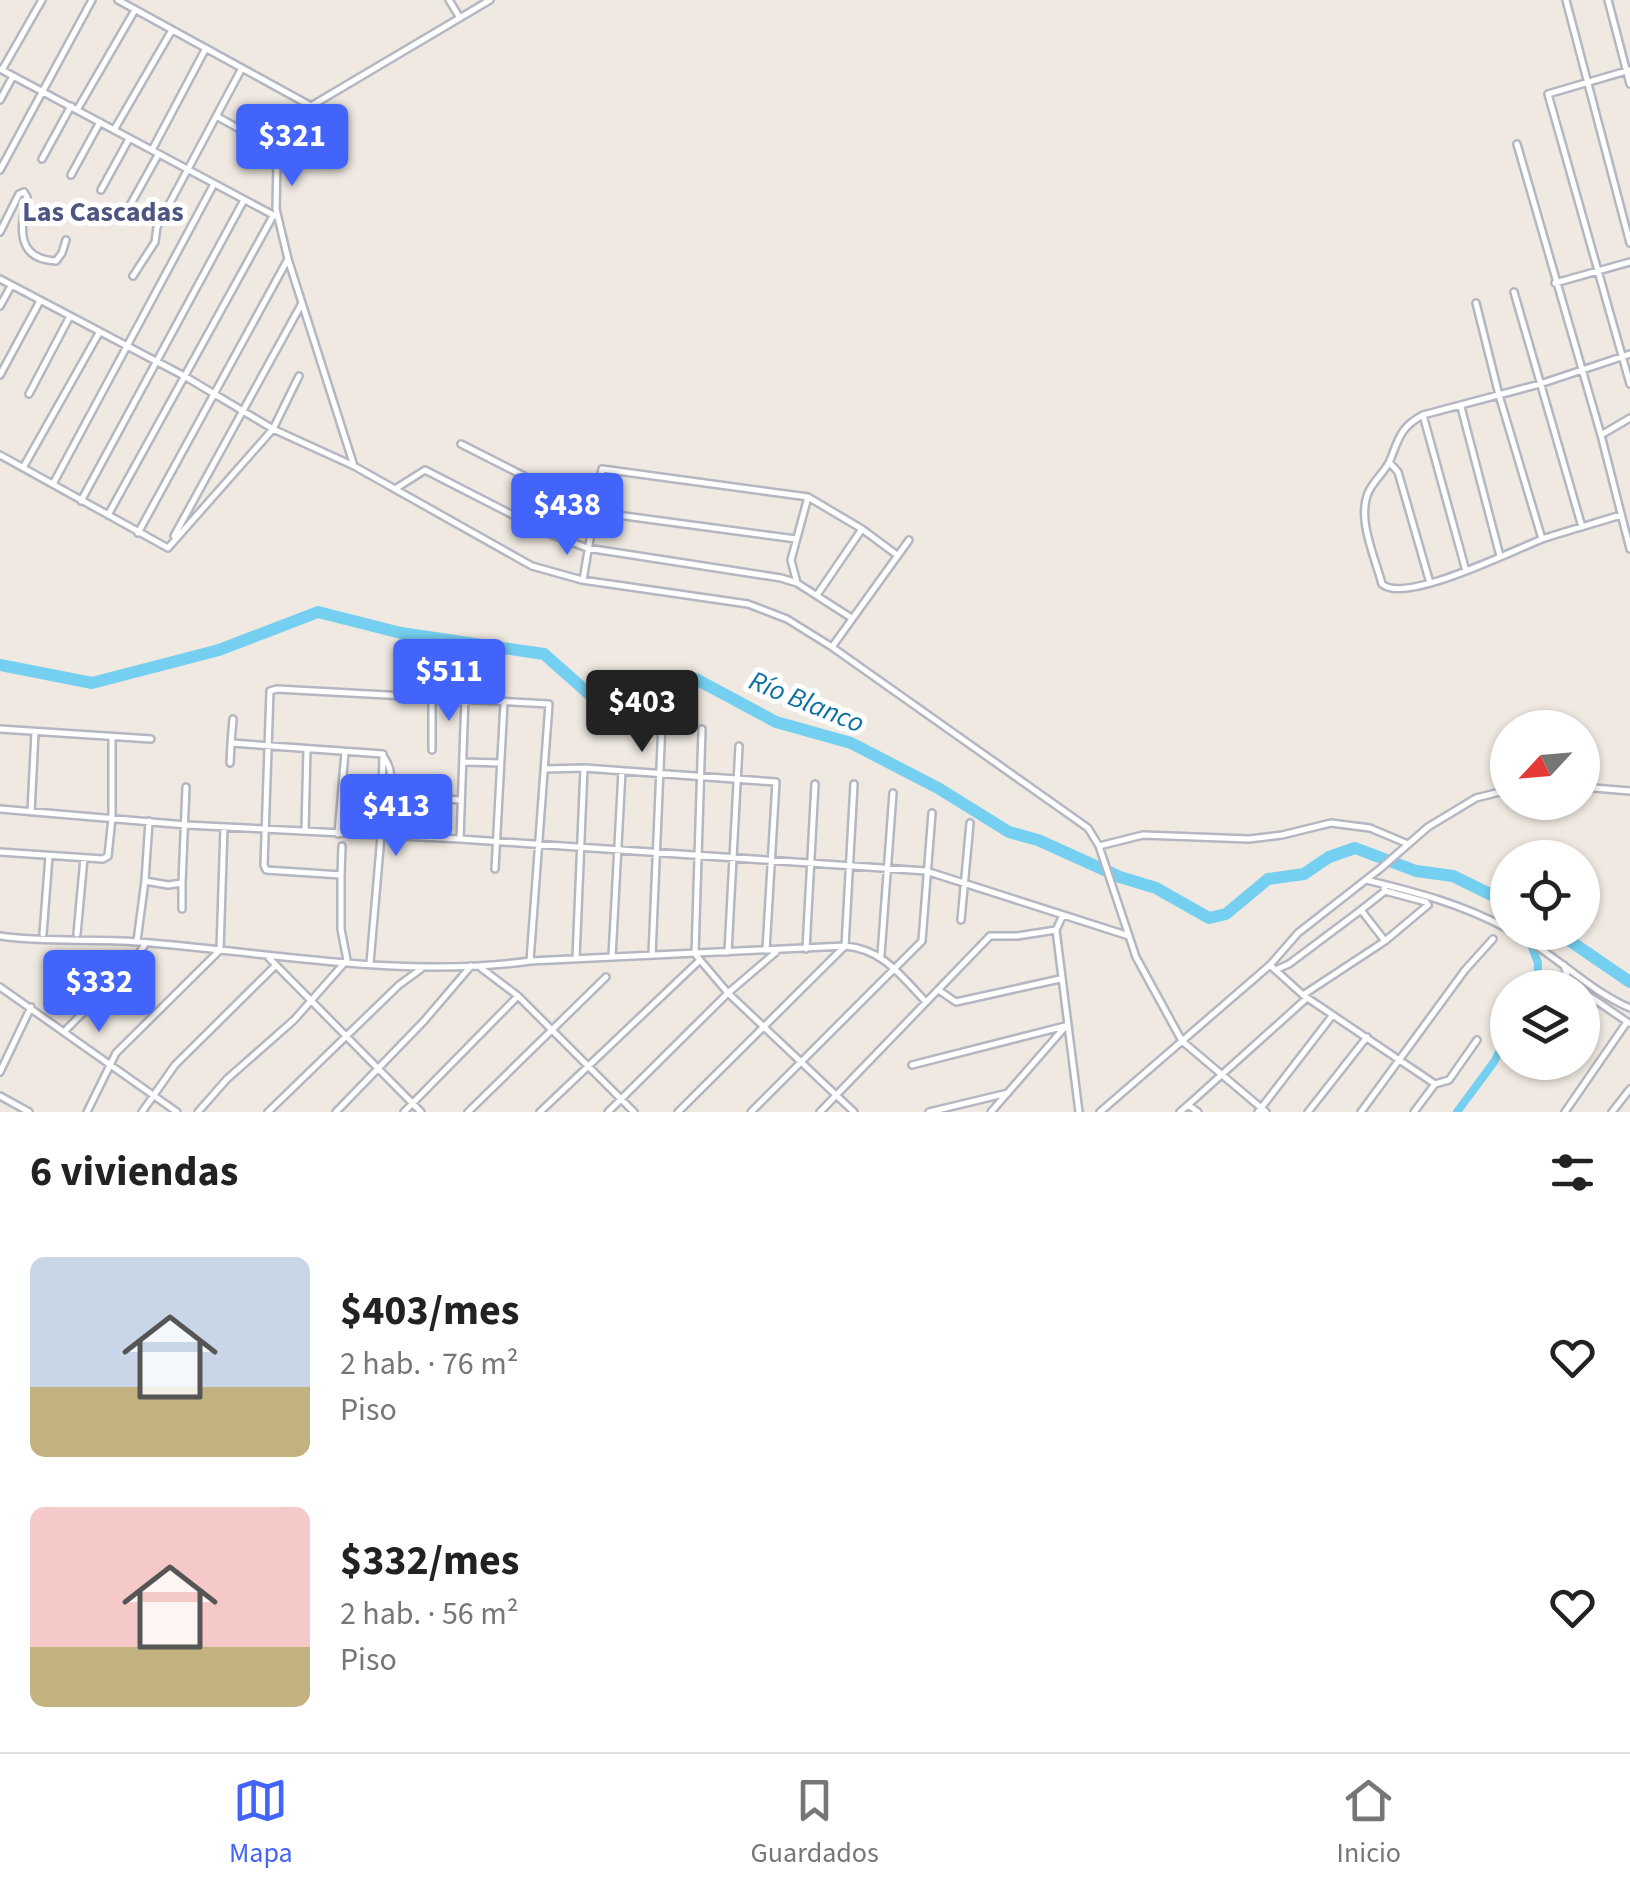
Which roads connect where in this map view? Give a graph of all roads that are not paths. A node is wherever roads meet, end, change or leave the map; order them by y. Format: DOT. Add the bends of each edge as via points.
graph roads {
  1 [pos="42,0"];
  2 [pos="92,0"];
  3 [pos="118,0"];
  4 [pos="450,0"];
  5 [pos="490,0"];
  6 [pos="1566,0"];
  7 [pos="1608,0"];
  8 [pos="135,10"];
  9 [pos="460,18"];
  10 [pos="172,30"];
  11 [pos="206,48"];
  12 [pos="242,68"];
  13 [pos="1,70"];
  14 [pos="1628,70"];
  15 [pos="13,76"];
  16 [pos="1587,82"];
  17 [pos="1630,84"];
  18 [pos="43,91"];
  19 [pos="0,100"];
  20 [pos="311,106"];
  21 [pos="74,108"];
  22 [pos="218,117"];
  23 [pos="100,122"];
  24 [pos="114,130"];
  25 [pos="129,139"];
  26 [pos="1517,144"];
  27 [pos="152,150"];
  28 [pos="281,152"];
  29 [pos="159,154"];
  30 [pos="42,160"];
  31 [pos="188,169"];
  32 [pos="0,170"];
  33 [pos="71,175"];
  34 [pos="214,184"];
  35 [pos="101,190"];
  36 [pos="244,200"];
  37 [pos="128,210"];
  38 [pos="276,216"];
  39 [pos="0,232"];
  40 [pos="66,240"];
  41 [pos="1630,242"];
  42 [pos="288,259"];
  43 [pos="1630,262"];
  44 [pos="1598,270"];
  45 [pos="133,276"];
  46 [pos="0,279"];
  47 [pos="1556,282"];
  48 [pos="11,286"];
  49 [pos="1514,292"];
  50 [pos="40,301"];
  51 [pos="1476,303"];
  52 [pos="302,304"];
  53 [pos="0,306"];
  54 [pos="70,318"];
  55 [pos="98,333"];
  56 [pos="128,348"];
  57 [pos="1630,354"];
  58 [pos="1622,357"];
  59 [pos="158,363"];
  60 [pos="1582,372"];
  61 [pos="0,375"];
  62 [pos="299,376"];
  63 [pos="186,377"];
  64 [pos="1540,384"];
  65 [pos="1630,384"];
  66 [pos="29,394"];
  67 [pos="216,394"];
  68 [pos="1498,395"];
  69 [pos="1461,407"];
  70 [pos="245,411"];
  71 [pos="1423,415"];
  72 [pos="1630,418"];
  73 [pos="273,428"];
  74 [pos="1601,434"];
  75 [pos="461,444"];
  76 [pos="0,455"];
  77 [pos="1390,463"];
  78 [pos="354,466"];
  79 [pos="24,467"];
  80 [pos="53,484"];
  81 [pos="396,489"];
  82 [pos="808,496"];
  83 [pos="80,501"];
  84 [pos="595,512"];
  85 [pos="108,516"];
  86 [pos="1620,516"];
  87 [pos="1582,526"];
  88 [pos="862,529"];
  89 [pos="138,534"];
  90 [pos="796,539"];
  91 [pos="909,540"];
  92 [pos="1542,540"];
  93 [pos="168,548"];
  94 [pos="587,548"];
  95 [pos="1630,548"];
  96 [pos="897,555"];
  97 [pos="1500,556"];
  98 [pos="1466,571"];
  99 [pos="582,580"];
  100 [pos="796,583"];
  101 [pos="1430,583"];
  102 [pos="817,596"];
  103 [pos="850,617"];
  104 [pos="832,647"];
  105 [pos="432,696"];
  106 [pos="465,697"];
  107 [pos="504,702"];
  108 [pos="233,719"];
  109 [pos="662,722"];
  110 [pos="0,729"];
  111 [pos="702,729"];
  112 [pos="35,732"];
  113 [pos="112,738"];
  114 [pos="151,739"];
  115 [pos="231,743"];
  116 [pos="739,746"];
  117 [pos="268,748"];
  118 [pos="306,749"];
  119 [pos="432,750"];
  120 [pos="344,751"];
  121 [pos="465,762"];
  122 [pos="501,762"];
  123 [pos="230,763"];
  124 [pos="584,768"];
  125 [pos="545,769"];
  126 [pos="622,771"];
  127 [pos="660,774"];
  128 [pos="700,778"];
  129 [pos="738,780"];
  130 [pos="815,784"];
  131 [pos="854,784"];
  132 [pos="186,787"];
  133 [pos="1600,788"];
  134 [pos="1630,791"];
  135 [pos="893,793"];
  136 [pos="1490,794"];
  137 [pos="438,798"];
  138 [pos="460,800"];
  139 [pos="0,809"];
  140 [pos="31,812"];
  141 [pos="932,813"];
  142 [pos="112,818"];
  143 [pos="149,821"];
  144 [pos="970,822"];
  145 [pos="186,825"];
  146 [pos="224,827"];
  147 [pos="264,829"];
  148 [pos="305,830"];
  149 [pos="338,834"];
  150 [pos="381,836"];
  151 [pos="460,839"];
  152 [pos="495,842"];
  153 [pos="342,846"];
  154 [pos="540,846"];
  155 [pos="1098,846"];
  156 [pos="1405,847"];
  157 [pos="579,849"];
  158 [pos="0,852"];
  159 [pos="617,852"];
  160 [pos="655,853"];
  161 [pos="49,856"];
  162 [pos="696,856"];
  163 [pos="84,858"];
  164 [pos="733,858"];
  165 [pos="770,860"];
  166 [pos="808,862"];
  167 [pos="849,865"];
  168 [pos="888,868"];
  169 [pos="495,869"];
  170 [pos="926,870"];
  171 [pos="341,875"];
  172 [pos="1366,880"];
  173 [pos="146,881"];
  174 [pos="964,881"];
  175 [pos="182,884"];
  176 [pos="1384,888"];
  177 [pos="182,909"];
  178 [pos="1361,910"];
  179 [pos="1063,915"];
  180 [pos="1490,919"];
  181 [pos="961,920"];
  182 [pos="1056,930"];
  183 [pos="43,934"];
  184 [pos="77,934"];
  185 [pos="0,936"];
  186 [pos="1129,936"];
  187 [pos="1384,941"];
  188 [pos="138,942"];
  189 [pos="1490,942"];
  190 [pos="146,943"];
  191 [pos="845,946"];
  192 [pos="806,949"];
  193 [pos="220,950"];
  194 [pos="766,950"];
  195 [pos="778,950"];
  196 [pos="1547,950"];
  197 [pos="728,952"];
  198 [pos="652,955"];
  199 [pos="881,955"];
  200 [pos="267,956"];
  201 [pos="612,957"];
  202 [pos="576,958"];
  203 [pos="697,958"];
  204 [pos="347,960"];
  205 [pos="530,961"];
  206 [pos="1563,962"];
  207 [pos="370,963"];
  208 [pos="276,964"];
  209 [pos="406,966"];
  210 [pos="471,966"];
  211 [pos="423,967"];
  212 [pos="482,968"];
  213 [pos="1273,968"];
  214 [pos="896,970"];
  215 [pos="1565,970"];
  216 [pos="606,977"];
  217 [pos="408,978"];
  218 [pos="1060,979"];
  219 [pos="0,988"];
  220 [pos="939,990"];
  221 [pos="728,993"];
  222 [pos="518,996"];
  223 [pos="1305,997"];
  224 [pos="314,1000"];
  225 [pos="926,1002"];
  226 [pos="1600,1003"];
  227 [pos="31,1006"];
  228 [pos="1630,1008"];
  229 [pos="1332,1016"];
  230 [pos="1628,1023"];
  231 [pos="1066,1026"];
  232 [pos="765,1027"];
  233 [pos="552,1031"];
  234 [pos="64,1032"];
  235 [pos="347,1035"];
  236 [pos="1367,1037"];
  237 [pos="1477,1040"];
  238 [pos="1182,1041"];
  239 [pos="1401,1059"];
  240 [pos="802,1063"];
  241 [pos="109,1064"];
  242 [pos="912,1064"];
  243 [pos="587,1066"];
  244 [pos="380,1069"];
  245 [pos="0,1072"];
  246 [pos="1219,1076"];
  247 [pos="1435,1084"];
  248 [pos="1630,1088"];
  249 [pos="153,1092"];
  250 [pos="1008,1092"];
  251 [pos="0,1096"];
  252 [pos="836,1096"];
  253 [pos="620,1099"];
  254 [pos="413,1103"];
  255 [pos="1188,1105"];
  256 [pos="1262,1111"];
  257 [pos="29,1112"];
  258 [pos="87,1112"];
  259 [pos="142,1112"];
  260 [pos="176,1112"];
  261 [pos="198,1112"];
  262 [pos="268,1112"];
  263 [pos="336,1112"];
  264 [pos="404,1112"];
  265 [pos="421,1112"];
  266 [pos="468,1112"];
  267 [pos="540,1112"];
  268 [pos="608,1112"];
  269 [pos="634,1112"];
  270 [pos="678,1112"];
  271 [pos="751,1112"];
  272 [pos="820,1112"];
  273 [pos="854,1112"];
  274 [pos="929,1112"];
  275 [pos="992,1112"];
  276 [pos="1078,1112"];
  277 [pos="1100,1112"];
  278 [pos="1180,1112"];
  279 [pos="1198,1112"];
  280 [pos="1308,1112"];
  281 [pos="1360,1112"];
  282 [pos="1414,1112"];
  283 [pos="1565,1112"];
  284 [pos="1612,1112"];
  1 -- 13 [label="street"];
  2 -- 18 [label="street"];
  3 -- 8 [label="street"];
  4 -- 9 [label="street"];
  5 -- 9 [label="street"];
  6 -- 16 [label="street"];
  7 -- 14 [label="street"];
  8 -- 10 [label="street"];
  8 -- 21 [label="street"];
  9 -- 20 [label="street"];
  10 -- 11 [label="street"];
  10 -- 24 [label="street"];
  11 -- 12 [label="street"];
  11 -- 27 [label="street"];
  12 -- 20 [label="street"];
  12 -- 22 [label="street"];
  13 -- 15 [label="street"];
  14 -- 16 [label="street"];
  14 -- 17 [label="street"];
  15 -- 18 [label="street"];
  15 -- 19 [label="street"];
  16 -- 41 [label="street"];
  16 -- 44 [label="street" via="1548,94"];
  18 -- 21 [label="street"];
  18 -- 32 [label="street"];
  20 -- 28 [label="street"];
  21 -- 23 [label="street"];
  21 -- 30 [label="street"];
  22 -- 28 [label="street"];
  22 -- 31 [label="street"];
  23 -- 24 [label="street"];
  23 -- 33 [label="street"];
  24 -- 25 [label="street"];
  25 -- 27 [label="street"];
  25 -- 35 [label="street"];
  26 -- 47 [label="street"];
  27 -- 29 [label="street"];
  28 -- 38 [label="street"];
  29 -- 31 [label="street"];
  29 -- 37 [label="street"];
  31 -- 34 [label="street"];
  31 -- 45 [label="street"];
  34 -- 36 [label="street"];
  34 -- 56 [label="street"];
  36 -- 38 [label="street"];
  36 -- 59 [label="street"];
  38 -- 42 [label="street"];
  38 -- 63 [label="street"];
  39 -- 40 [label="street" via="24,192 20,229 29,250 56,261"];
  42 -- 52 [label="street"];
  42 -- 67 [label="street"];
  43 -- 44 [label="street"];
  44 -- 47 [label="street"];
  44 -- 58 [label="street"];
  46 -- 48 [label="street"];
  47 -- 60 [label="street"];
  48 -- 50 [label="street"];
  48 -- 53 [label="street"];
  49 -- 64 [label="street"];
  50 -- 54 [label="street"];
  50 -- 61 [label="street"];
  51 -- 68 [label="street"];
  52 -- 70 [label="street"];
  52 -- 78 [label="street"];
  54 -- 55 [label="street"];
  54 -- 66 [label="street"];
  55 -- 56 [label="street"];
  55 -- 79 [label="street"];
  56 -- 59 [label="street"];
  56 -- 80 [label="street"];
  57 -- 58 [label="street"];
  58 -- 60 [label="street"];
  58 -- 65 [label="street"];
  59 -- 63 [label="street"];
  59 -- 83 [label="street"];
  60 -- 64 [label="street"];
  60 -- 74 [label="street"];
  62 -- 73 [label="street"];
  63 -- 67 [label="street"];
  63 -- 85 [label="street"];
  64 -- 68 [label="street"];
  64 -- 87 [label="street"];
  67 -- 70 [label="street"];
  67 -- 89 [label="street"];
  68 -- 69 [label="street"];
  68 -- 92 [label="street"];
  69 -- 71 [label="street"];
  69 -- 97 [label="street"];
  70 -- 73 [label="street"];
  70 -- 93 [label="street"];
  71 -- 77 [label="street" via="1404,428"];
  71 -- 98 [label="street"];
  72 -- 74 [label="street"];
  73 -- 78 [label="street"];
  73 -- 93 [label="street"];
  74 -- 86 [label="street"];
  75 -- 84 [label="street"];
  76 -- 79 [label="street"];
  77 -- 101 [label="street"];
  77 -- 101 [label="street" via="1363,508 1382,584 1393,590"];
  78 -- 81 [label="street"];
  79 -- 80 [label="street"];
  80 -- 83 [label="street"];
  81 -- 94 [label="street" via="425,470 435,473"];
  81 -- 99 [label="street" via="532,566"];
  82 -- 84 [label="street" via="602,469"];
  82 -- 88 [label="street"];
  82 -- 90 [label="street"];
  83 -- 85 [label="street"];
  84 -- 90 [label="street"];
  84 -- 94 [label="street"];
  85 -- 89 [label="street"];
  86 -- 87 [label="street"];
  86 -- 95 [label="street"];
  87 -- 92 [label="street"];
  88 -- 96 [label="street"];
  88 -- 102 [label="street"];
  89 -- 93 [label="street"];
  90 -- 100 [label="street"];
  91 -- 96 [label="street"];
  92 -- 97 [label="street"];
  94 -- 99 [label="street"];
  94 -- 100 [label="street"];
  96 -- 103 [label="street"];
  97 -- 98 [label="street"];
  98 -- 101 [label="street"];
  99 -- 104 [label="street" via="748,604"];
  100 -- 102 [label="street"];
  102 -- 103 [label="street"];
  103 -- 104 [label="street"];
  104 -- 155 [label="street" via="1074,816"];
  105 -- 106 [label="street"];
  105 -- 117 [label="street" via="270,691"];
  105 -- 119 [label="street"];
  106 -- 107 [label="street"];
  106 -- 121 [label="street"];
  107 -- 122 [label="street"];
  107 -- 125 [label="street" via="549,704"];
  108 -- 115 [label="street"];
  109 -- 127 [label="street"];
  110 -- 112 [label="street"];
  111 -- 128 [label="street"];
  112 -- 113 [label="street"];
  112 -- 140 [label="street"];
  113 -- 114 [label="street"];
  113 -- 142 [label="street"];
  115 -- 117 [label="street"];
  115 -- 123 [label="street"];
  116 -- 129 [label="street"];
  117 -- 118 [label="street"];
  117 -- 147 [label="street"];
  118 -- 120 [label="street"];
  118 -- 148 [label="street"];
  120 -- 149 [label="street"];
  120 -- 150 [label="street" via="383,754"];
  121 -- 122 [label="street"];
  121 -- 138 [label="street"];
  122 -- 152 [label="street"];
  124 -- 125 [label="street"];
  124 -- 126 [label="street"];
  124 -- 157 [label="street"];
  125 -- 154 [label="street"];
  126 -- 127 [label="street"];
  126 -- 159 [label="street"];
  127 -- 128 [label="street"];
  127 -- 160 [label="street"];
  128 -- 129 [label="street"];
  128 -- 162 [label="street"];
  129 -- 164 [label="street"];
  129 -- 165 [label="street" via="776,782"];
  130 -- 166 [label="street"];
  131 -- 167 [label="street"];
  132 -- 145 [label="street"];
  133 -- 134 [label="street"];
  135 -- 168 [label="street"];
  136 -- 156 [label="street" via="1428,826"];
  137 -- 138 [label="street"];
  138 -- 151 [label="street"];
  139 -- 140 [label="street"];
  140 -- 142 [label="street"];
  141 -- 170 [label="street"];
  142 -- 143 [label="street"];
  142 -- 163 [label="street" via="108,856"];
  143 -- 145 [label="street"];
  143 -- 173 [label="street"];
  144 -- 174 [label="street"];
  145 -- 146 [label="street"];
  145 -- 175 [label="street"];
  146 -- 147 [label="street"];
  146 -- 193 [label="street"];
  147 -- 148 [label="street"];
  147 -- 171 [label="street" via="266,870"];
  148 -- 149 [label="street"];
  149 -- 150 [label="street"];
  150 -- 151 [label="street"];
  150 -- 207 [label="street"];
  151 -- 152 [label="street"];
  152 -- 154 [label="street"];
  152 -- 169 [label="street"];
  153 -- 171 [label="street"];
  154 -- 157 [label="street"];
  154 -- 205 [label="street"];
  155 -- 156 [label="street" via="1143,836 1249,839 1331,824 1370,828"];
  155 -- 186 [label="street"];
  156 -- 172 [label="street"];
  157 -- 159 [label="street"];
  157 -- 202 [label="street"];
  158 -- 161 [label="street"];
  159 -- 160 [label="street"];
  159 -- 201 [label="street"];
  160 -- 162 [label="street"];
  160 -- 198 [label="street"];
  161 -- 163 [label="street"];
  161 -- 183 [label="street"];
  162 -- 164 [label="street"];
  162 -- 203 [label="street"];
  163 -- 184 [label="street"];
  164 -- 165 [label="street"];
  164 -- 197 [label="street"];
  165 -- 166 [label="street"];
  165 -- 194 [label="street"];
  166 -- 167 [label="street"];
  166 -- 192 [label="street"];
  167 -- 168 [label="street"];
  167 -- 191 [label="street"];
  168 -- 170 [label="street"];
  168 -- 199 [label="street"];
  170 -- 174 [label="street"];
  170 -- 214 [label="street" via="924,936"];
  171 -- 204 [label="street"];
  172 -- 176 [label="street"];
  172 -- 213 [label="street" via="1298,932"];
  173 -- 175 [label="street"];
  173 -- 188 [label="street"];
  174 -- 179 [label="street"];
  174 -- 181 [label="street"];
  175 -- 177 [label="street"];
  176 -- 178 [label="street"];
  176 -- 180 [label="street" via="1430,895"];
  176 -- 187 [label="street" via="1428,905"];
  178 -- 187 [label="street"];
  178 -- 213 [label="street" via="1289,964"];
  179 -- 182 [label="street"];
  179 -- 186 [label="street"];
  182 -- 218 [label="street"];
  182 -- 220 [label="street" via="990,936"];
  185 -- 188 [label="street"];
  186 -- 238 [label="street"];
  187 -- 223 [label="street"];
  188 -- 190 [label="street"];
  189 -- 239 [label="street"];
  190 -- 193 [label="street"];
  190 -- 234 [label="street" via="130,968"];
  191 -- 192 [label="street"];
  191 -- 199 [label="street"];
  191 -- 232 [label="street"];
  192 -- 195 [label="street"];
  193 -- 200 [label="street"];
  193 -- 241 [label="street"];
  194 -- 195 [label="street"];
  194 -- 197 [label="street"];
  195 -- 221 [label="street"];
  196 -- 206 [label="street"];
  197 -- 203 [label="street"];
  198 -- 201 [label="street"];
  198 -- 203 [label="street"];
  199 -- 214 [label="street"];
  200 -- 204 [label="street"];
  200 -- 208 [label="street"];
  201 -- 202 [label="street"];
  202 -- 205 [label="street"];
  203 -- 221 [label="street"];
  203 -- 243 [label="street"];
  204 -- 207 [label="street"];
  204 -- 224 [label="street"];
  205 -- 212 [label="street"];
  206 -- 215 [label="street"];
  206 -- 228 [label="street"];
  207 -- 209 [label="street"];
  208 -- 224 [label="street"];
  208 -- 249 [label="street"];
  209 -- 211 [label="street"];
  209 -- 217 [label="street"];
  210 -- 211 [label="street"];
  210 -- 212 [label="street"];
  210 -- 244 [label="street"];
  211 -- 217 [label="street"];
  212 -- 222 [label="street"];
  213 -- 223 [label="street"];
  213 -- 238 [label="street"];
  214 -- 225 [label="street"];
  214 -- 240 [label="street"];
  216 -- 233 [label="street"];
  217 -- 235 [label="street"];
  218 -- 220 [label="street" via="956,1002"];
  218 -- 231 [label="street"];
  219 -- 227 [label="street"];
  220 -- 225 [label="street"];
  221 -- 232 [label="street"];
  221 -- 253 [label="street"];
  222 -- 233 [label="street"];
  222 -- 254 [label="street"];
  223 -- 229 [label="street"];
  223 -- 246 [label="street"];
  224 -- 235 [label="street"];
  224 -- 261 [label="street"];
  225 -- 252 [label="street"];
  226 -- 230 [label="street"];
  227 -- 234 [label="street"];
  227 -- 245 [label="street"];
  229 -- 236 [label="street"];
  229 -- 256 [label="street"];
  230 -- 283 [label="street"];
  231 -- 242 [label="street"];
  231 -- 250 [label="street"];
  231 -- 276 [label="street"];
  232 -- 240 [label="street"];
  232 -- 270 [label="street"];
  233 -- 243 [label="street"];
  233 -- 266 [label="street"];
  234 -- 241 [label="street"];
  235 -- 244 [label="street"];
  235 -- 262 [label="street"];
  236 -- 239 [label="street"];
  236 -- 280 [label="street"];
  237 -- 247 [label="street" via="1448,1080"];
  238 -- 246 [label="street"];
  238 -- 277 [label="street"];
  239 -- 247 [label="street"];
  239 -- 281 [label="street"];
  240 -- 252 [label="street"];
  240 -- 271 [label="street"];
  241 -- 249 [label="street"];
  241 -- 258 [label="street"];
  243 -- 253 [label="street"];
  243 -- 267 [label="street"];
  244 -- 254 [label="street"];
  244 -- 263 [label="street"];
  246 -- 255 [label="street"];
  246 -- 256 [label="street"];
  247 -- 282 [label="street"];
  248 -- 284 [label="street"];
  249 -- 259 [label="street"];
  249 -- 260 [label="street"];
  250 -- 274 [label="street"];
  250 -- 275 [label="street"];
  251 -- 257 [label="street"];
  252 -- 272 [label="street"];
  252 -- 273 [label="street"];
  253 -- 268 [label="street"];
  253 -- 269 [label="street"];
  254 -- 264 [label="street"];
  254 -- 265 [label="street"];
  255 -- 278 [label="street"];
  255 -- 279 [label="street"];
}
